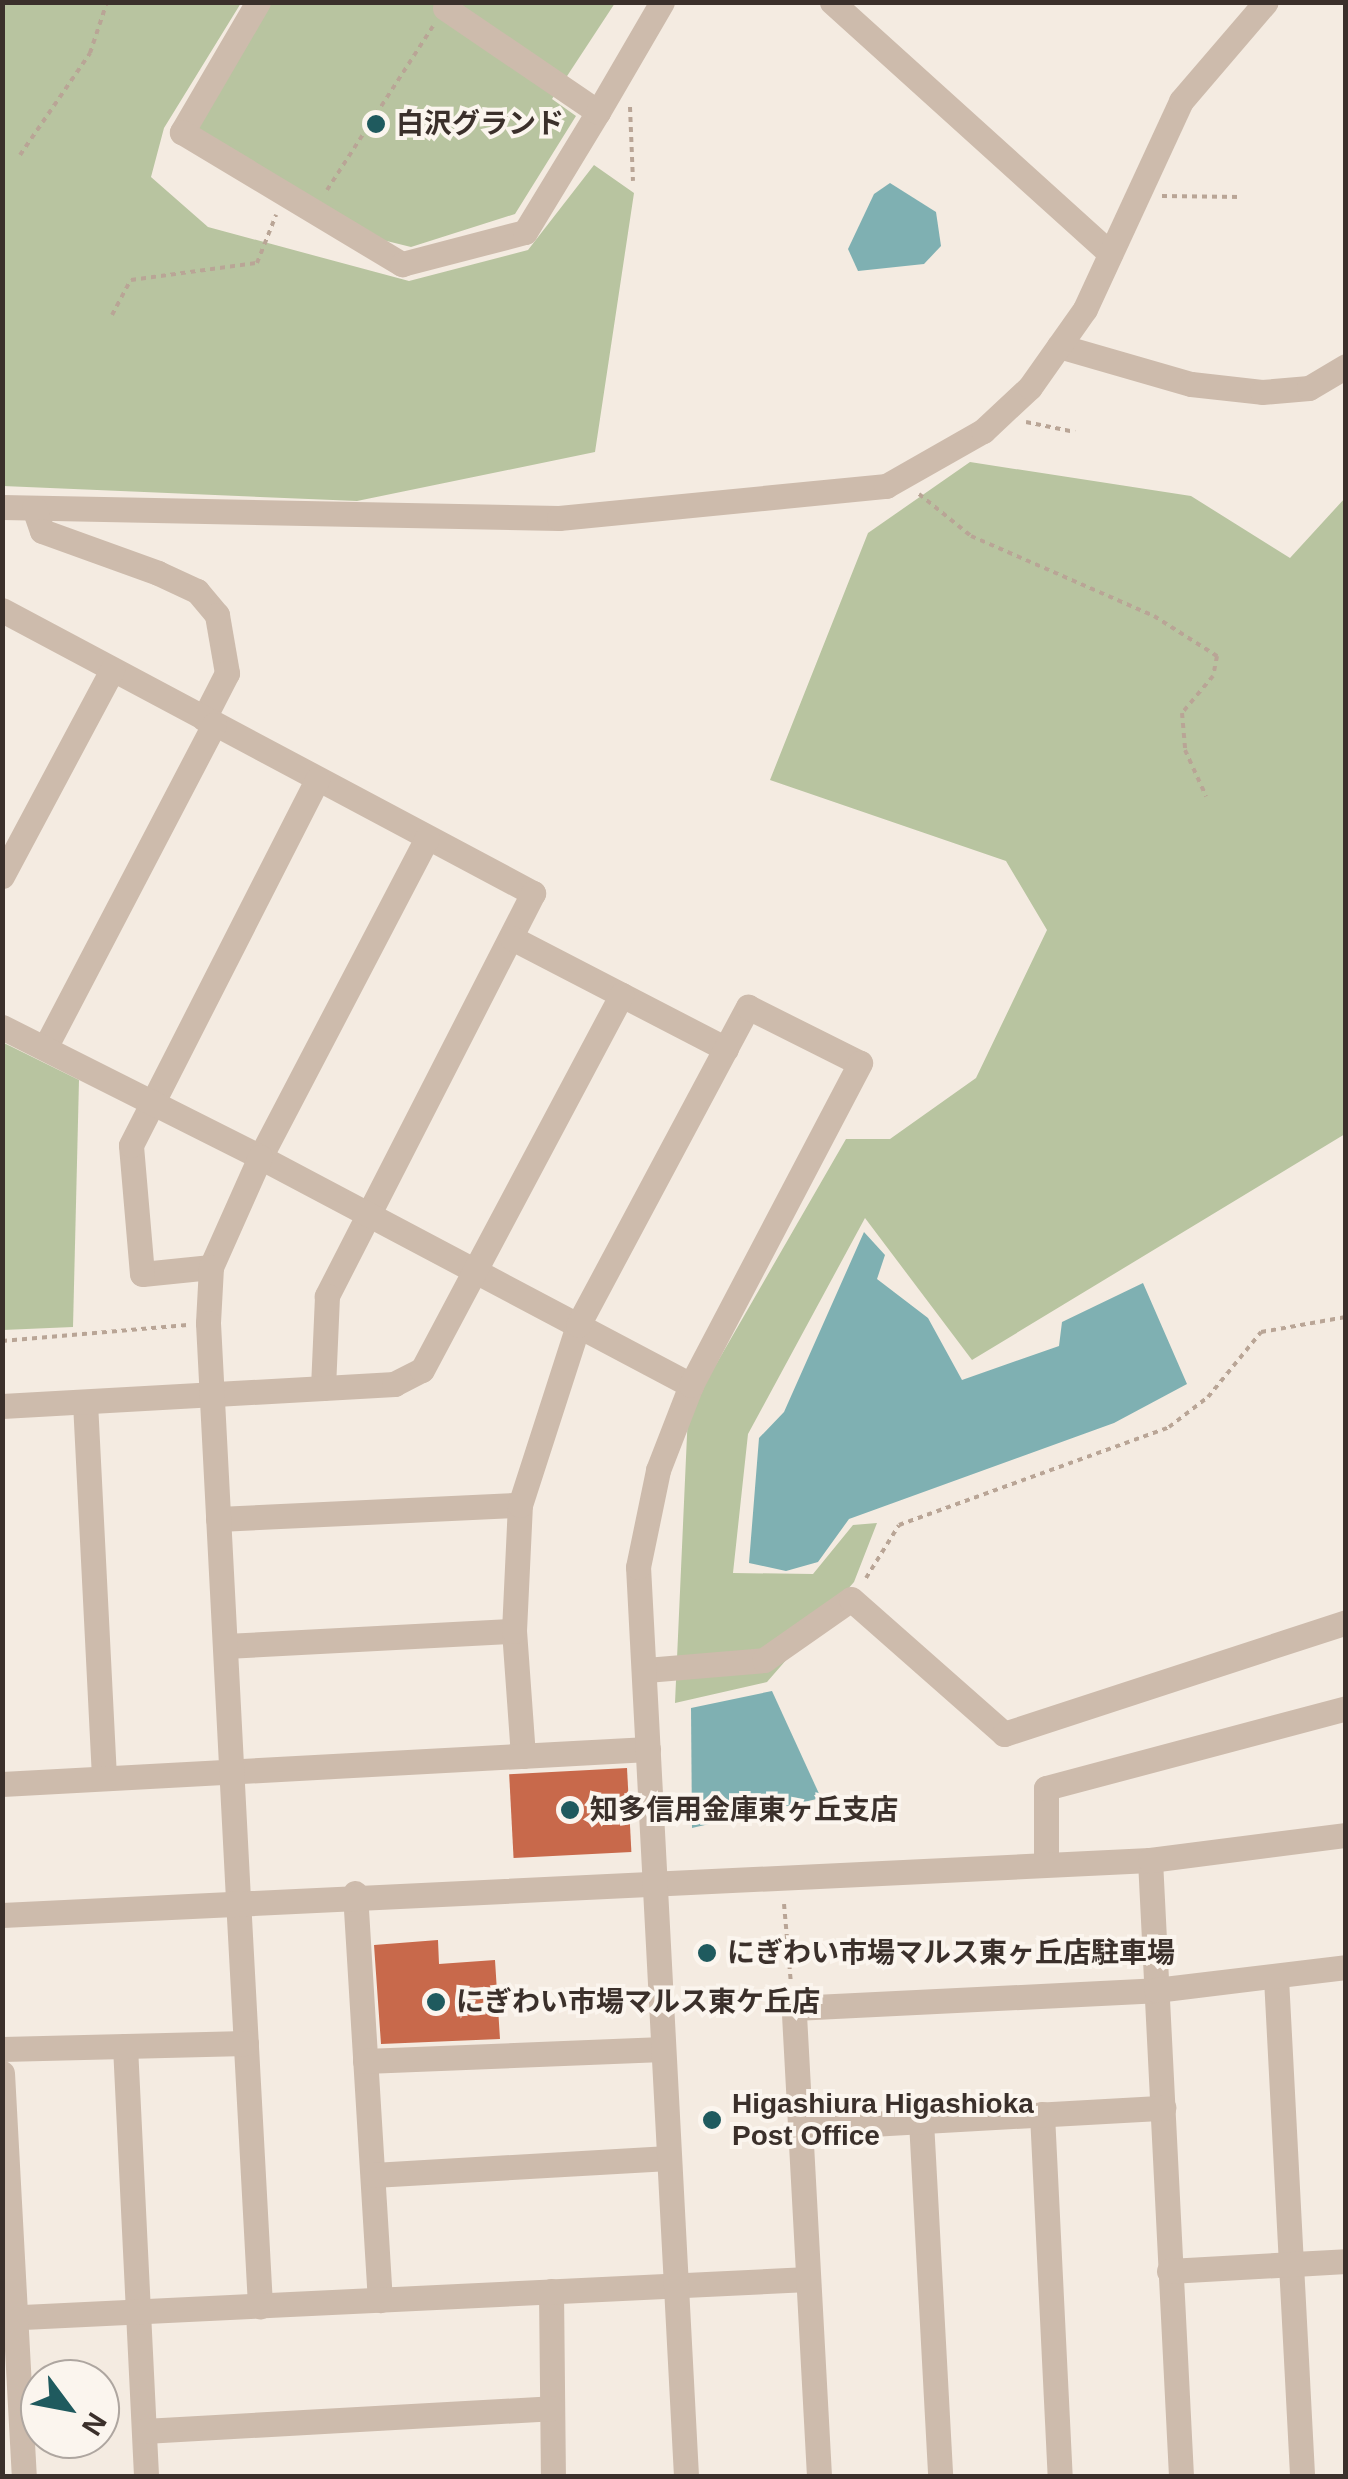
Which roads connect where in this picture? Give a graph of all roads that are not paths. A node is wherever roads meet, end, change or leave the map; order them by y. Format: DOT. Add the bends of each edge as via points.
graph roads {
  1 [pos="258,2"];
  2 [pos="662,2"];
  3 [pos="832,2"];
  4 [pos="1266,2"];
  5 [pos="445,8"];
  6 [pos="605,100"];
  7 [pos="1110,253"];
  8 [pos="1059,346"];
  9 [pos="1346,366"];
  10 [pos="2,507"];
  11 [pos="34,508"];
  12 [pos="2,610"];
  13 [pos="112,670"];
  14 [pos="209,722"];
  15 [pos="317,780"];
  16 [pos="426,838"];
  17 [pos="2,876"];
  18 [pos="512,938"];
  19 [pos="620,995"];
  20 [pos="2,1027"];
  21 [pos="48,1044"];
  22 [pos="726,1049"];
  23 [pos="150,1098"];
  24 [pos="260,1157"];
  25 [pos="364,1212"];
  26 [pos="211,1266"];
  27 [pos="472,1269"];
  28 [pos="578,1325"];
  29 [pos="691,1385"];
  30 [pos="322,1388"];
  31 [pos="212,1394"];
  32 [pos="84,1402"];
  33 [pos="2,1406"];
  34 [pos="520,1505"];
  35 [pos="218,1519"];
  36 [pos="1346,1622"];
  37 [pos="514,1631"];
  38 [pos="225,1646"];
  39 [pos="646,1670"];
  40 [pos="1346,1708"];
  41 [pos="648,1749"];
  42 [pos="523,1756"];
  43 [pos="232,1772"];
  44 [pos="104,1778"];
  45 [pos="2,1784"];
  46 [pos="1346,1835"];
  47 [pos="1150,1860"];
  48 [pos="1046,1864"];
  49 [pos="655,1883"];
  50 [pos="355,1894"];
  51 [pos="238,1899"];
  52 [pos="2,1915"];
  53 [pos="1346,1967"];
  54 [pos="1276,1978"];
  55 [pos="1156,1990"];
  56 [pos="246,2042"];
  57 [pos="125,2046"];
  58 [pos="664,2049"];
  59 [pos="2,2050"];
  60 [pos="366,2061"];
  61 [pos="2,2073"];
  62 [pos="1162,2108"];
  63 [pos="1042,2114"];
  64 [pos="921,2121"];
  65 [pos="800,2128"];
  66 [pos="669,2158"];
  67 [pos="372,2175"];
  68 [pos="1346,2261"];
  69 [pos="1291,2264"];
  70 [pos="1169,2271"];
  71 [pos="808,2279"];
  72 [pos="676,2286"];
  73 [pos="551,2291"];
  74 [pos="380,2300"];
  75 [pos="260,2306"];
  76 [pos="138,2312"];
  77 [pos="9,2318"];
  78 [pos="551,2408"];
  79 [pos="144,2432"];
  80 [pos="24,2476"];
  81 [pos="146,2476"];
  82 [pos="553,2476"];
  83 [pos="686,2476"];
  84 [pos="819,2476"];
  85 [pos="940,2476"];
  86 [pos="1060,2476"];
  87 [pos="1181,2476"];
  88 [pos="1302,2476"];
  1 -- 6 [label="street" via="182,132 402,264 525,232"];
  2 -- 6 [label="street"];
  3 -- 7 [label="street"];
  4 -- 7 [label="street" via="1181,101"];
  5 -- 6 [label="street"];
  7 -- 8 [label="street"];
  8 -- 9 [label="street" via="1191,384 1262,392 1309,388"];
  8 -- 11 [label="street" via="1005,411 906,475 820,496 560,518"];
  10 -- 11 [label="street"];
  11 -- 14 [label="street" via="42,530 184,585 217,614 227,673"];
  12 -- 13 [label="street"];
  13 -- 14 [label="street"];
  13 -- 17 [label="street"];
  14 -- 15 [label="street"];
  14 -- 21 [label="street"];
  15 -- 16 [label="street"];
  15 -- 23 [label="street"];
  16 -- 18 [label="street" via="533,893"];
  16 -- 24 [label="street"];
  18 -- 19 [label="street"];
  18 -- 25 [label="street"];
  19 -- 22 [label="street"];
  19 -- 27 [label="street"];
  20 -- 21 [label="street"];
  21 -- 23 [label="street"];
  22 -- 28 [label="street"];
  22 -- 29 [label="street" via="748,1007 860,1063"];
  23 -- 24 [label="street"];
  23 -- 26 [label="street" via="131,1145 142,1274"];
  24 -- 25 [label="street"];
  24 -- 26 [label="street"];
  25 -- 27 [label="street"];
  25 -- 30 [label="street" via="326,1296"];
  26 -- 31 [label="street"];
  27 -- 28 [label="street"];
  27 -- 30 [label="street" via="422,1370 394,1384"];
  28 -- 29 [label="street"];
  28 -- 34 [label="street"];
  29 -- 39 [label="street" via="658,1470 638,1568"];
  30 -- 31 [label="street"];
  31 -- 32 [label="street"];
  31 -- 35 [label="street"];
  32 -- 33 [label="street"];
  32 -- 44 [label="street"];
  34 -- 35 [label="street"];
  34 -- 37 [label="street"];
  35 -- 38 [label="street"];
  36 -- 39 [label="street" via="1004,1734 851,1599 764,1660"];
  37 -- 38 [label="street"];
  37 -- 42 [label="street"];
  38 -- 43 [label="street"];
  39 -- 41 [label="street"];
  40 -- 48 [label="street" via="1046,1788"];
  41 -- 42 [label="street"];
  41 -- 49 [label="street"];
  42 -- 43 [label="street"];
  43 -- 44 [label="street"];
  43 -- 51 [label="street"];
  44 -- 45 [label="street"];
  46 -- 47 [label="street"];
  47 -- 48 [label="street"];
  47 -- 55 [label="street"];
  48 -- 49 [label="street"];
  49 -- 50 [label="street"];
  49 -- 58 [label="street"];
  50 -- 51 [label="street"];
  50 -- 60 [label="street"];
  51 -- 52 [label="street"];
  51 -- 56 [label="street"];
  53 -- 54 [label="street"];
  54 -- 55 [label="street"];
  54 -- 69 [label="street"];
  55 -- 62 [label="street"];
  55 -- 65 [label="street" via="794,2008"];
  56 -- 57 [label="street"];
  56 -- 75 [label="street"];
  57 -- 59 [label="street"];
  57 -- 76 [label="street"];
  58 -- 60 [label="street"];
  58 -- 66 [label="street"];
  60 -- 67 [label="street"];
  61 -- 77 [label="street"];
  62 -- 63 [label="street"];
  62 -- 70 [label="street"];
  63 -- 64 [label="street"];
  63 -- 86 [label="street"];
  64 -- 65 [label="street"];
  64 -- 85 [label="street"];
  65 -- 71 [label="street"];
  66 -- 67 [label="street"];
  66 -- 72 [label="street"];
  67 -- 74 [label="street"];
  68 -- 69 [label="street"];
  69 -- 70 [label="street"];
  69 -- 88 [label="street"];
  70 -- 87 [label="street"];
  71 -- 72 [label="street"];
  71 -- 84 [label="street"];
  72 -- 73 [label="street"];
  72 -- 83 [label="street"];
  73 -- 74 [label="street"];
  73 -- 78 [label="street"];
  74 -- 75 [label="street"];
  75 -- 76 [label="street"];
  76 -- 77 [label="street"];
  76 -- 79 [label="street"];
  77 -- 80 [label="street"];
  78 -- 79 [label="street"];
  78 -- 82 [label="street"];
  79 -- 81 [label="street"];
}
